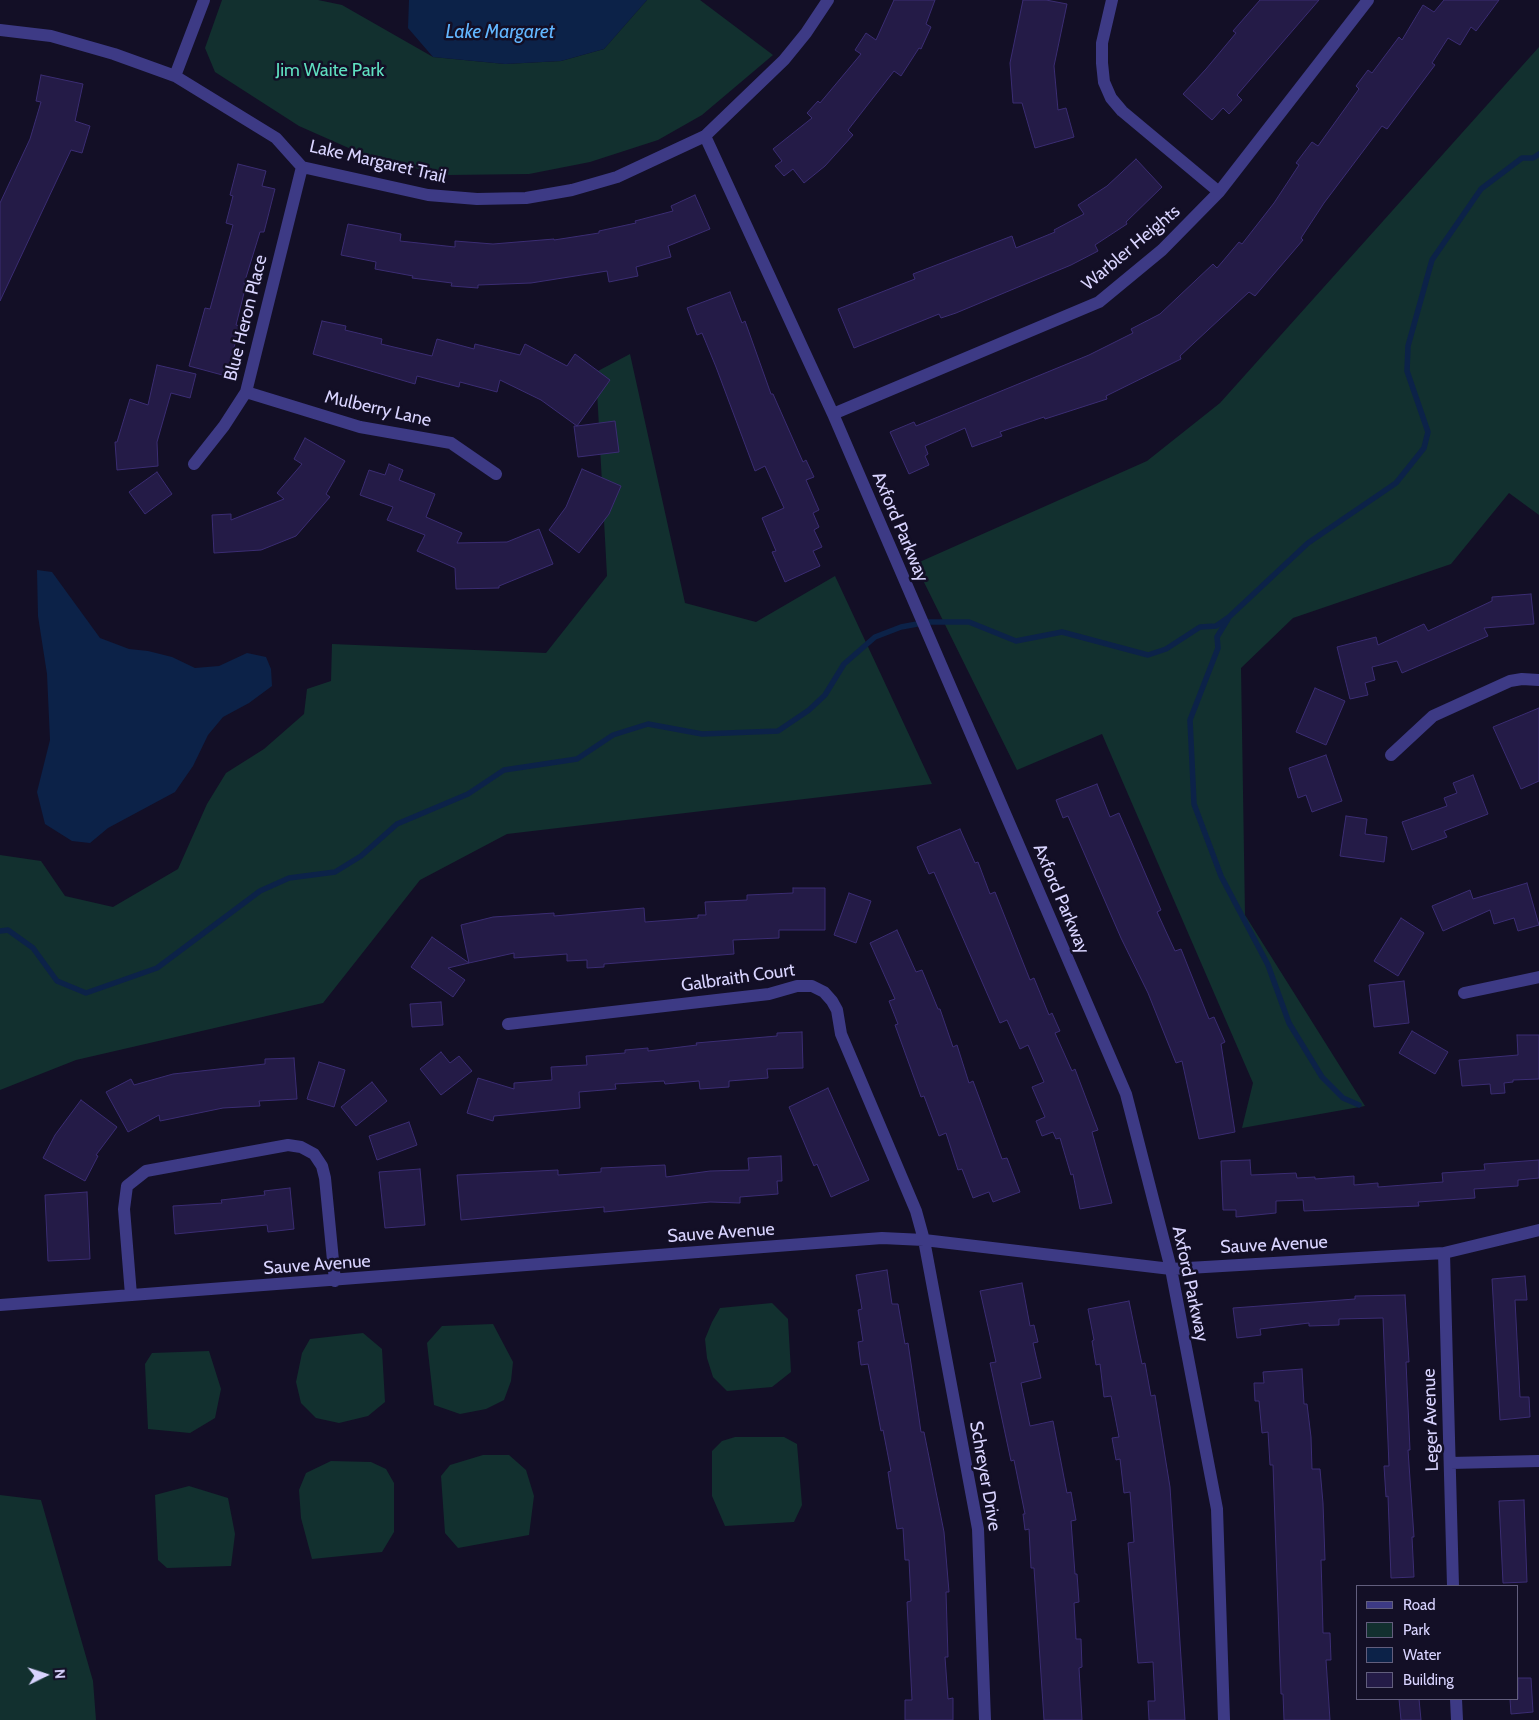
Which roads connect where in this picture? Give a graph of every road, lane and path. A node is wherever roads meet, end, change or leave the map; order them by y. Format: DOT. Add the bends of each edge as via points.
graph roads {
  1 [pos="204,0"];
  2 [pos="828,0"];
  3 [pos="1112,0"];
  4 [pos="1368,0"];
  5 [pos="0,30"];
  6 [pos="175,76"];
  7 [pos="705,136"];
  8 [pos="302,167"];
  9 [pos="1219,192"];
  10 [pos="246,392"];
  11 [pos="833,414"];
  12 [pos="194,464"];
  13 [pos="496,474"];
  14 [pos="1539,680"];
  15 [pos="1391,754"];
  16 [pos="1539,976"];
  17 [pos="1464,994"];
  18 [pos="508,1024"];
  19 [pos="1539,1230"];
  20 [pos="924,1240"];
  21 [pos="1444,1253"];
  22 [pos="1171,1269"];
  23 [pos="335,1281"];
  24 [pos="131,1295"];
  25 [pos="0,1305"];
  26 [pos="1539,1461"];
  27 [pos="1450,1463"];
  28 [pos="1453,1585"];
  29 [pos="1456,1700"];
  30 [pos="985,1720"];
  31 [pos="1224,1720"];
  32 [pos="1457,1720"];
  1 -- 6 [label="street"];
  2 -- 7 [label="street, Lake Margaret Trail" via="784,60"];
  3 -- 9 [label="street" via="1102,43 1104,82 1111,98 1122,111"];
  4 -- 9 [label="street, Warbler Heights"];
  5 -- 6 [label="street, Lake Margaret Trail" via="50,36"];
  6 -- 8 [label="street, Lake Margaret Trail" via="276,138"];
  7 -- 8 [label="street, Lake Margaret Trail" via="617,177 572,190 526,198 428,195"];
  7 -- 11 [label="street, Axford Parkway"];
  8 -- 10 [label="street, Blue Heron Place"];
  9 -- 11 [label="street, Warbler Heights" via="1162,250 1099,302"];
  10 -- 12 [label="street, Blue Heron Place"];
  10 -- 13 [label="street, Mulberry Lane" via="360,427 452,443"];
  11 -- 22 [label="street, Axford Parkway" via="1126,1094"];
  14 -- 15 [label="street" via="1510,681 1433,716"];
  16 -- 17 [label="street"];
  18 -- 20 [label="street, Galbraith Court" via="769,994 797,986 812,986 824,992 837,1010 842,1034 916,1211"];
  19 -- 21 [label="street, Sauve Avenue"];
  20 -- 22 [label="street, Sauve Avenue"];
  20 -- 23 [label="street, Sauve Avenue" via="882,1238"];
  20 -- 30 [label="street, Schreyer Drive" via="978,1529"];
  21 -- 22 [label="street, Sauve Avenue"];
  21 -- 27 [label="street, Leger Avenue"];
  22 -- 31 [label="street, Axford Parkway" via="1217,1509"];
  23 -- 24 [label="street, Sauve Avenue"];
  23 -- 24 [label="street" via="322,1166 314,1154 288,1145 146,1171 131,1182 124,1197"];
  24 -- 25 [label="street, Sauve Avenue"];
  26 -- 27 [label="street"];
  27 -- 28 [label="street, Leger Avenue"];
  29 -- 32 [label="street"];
}
